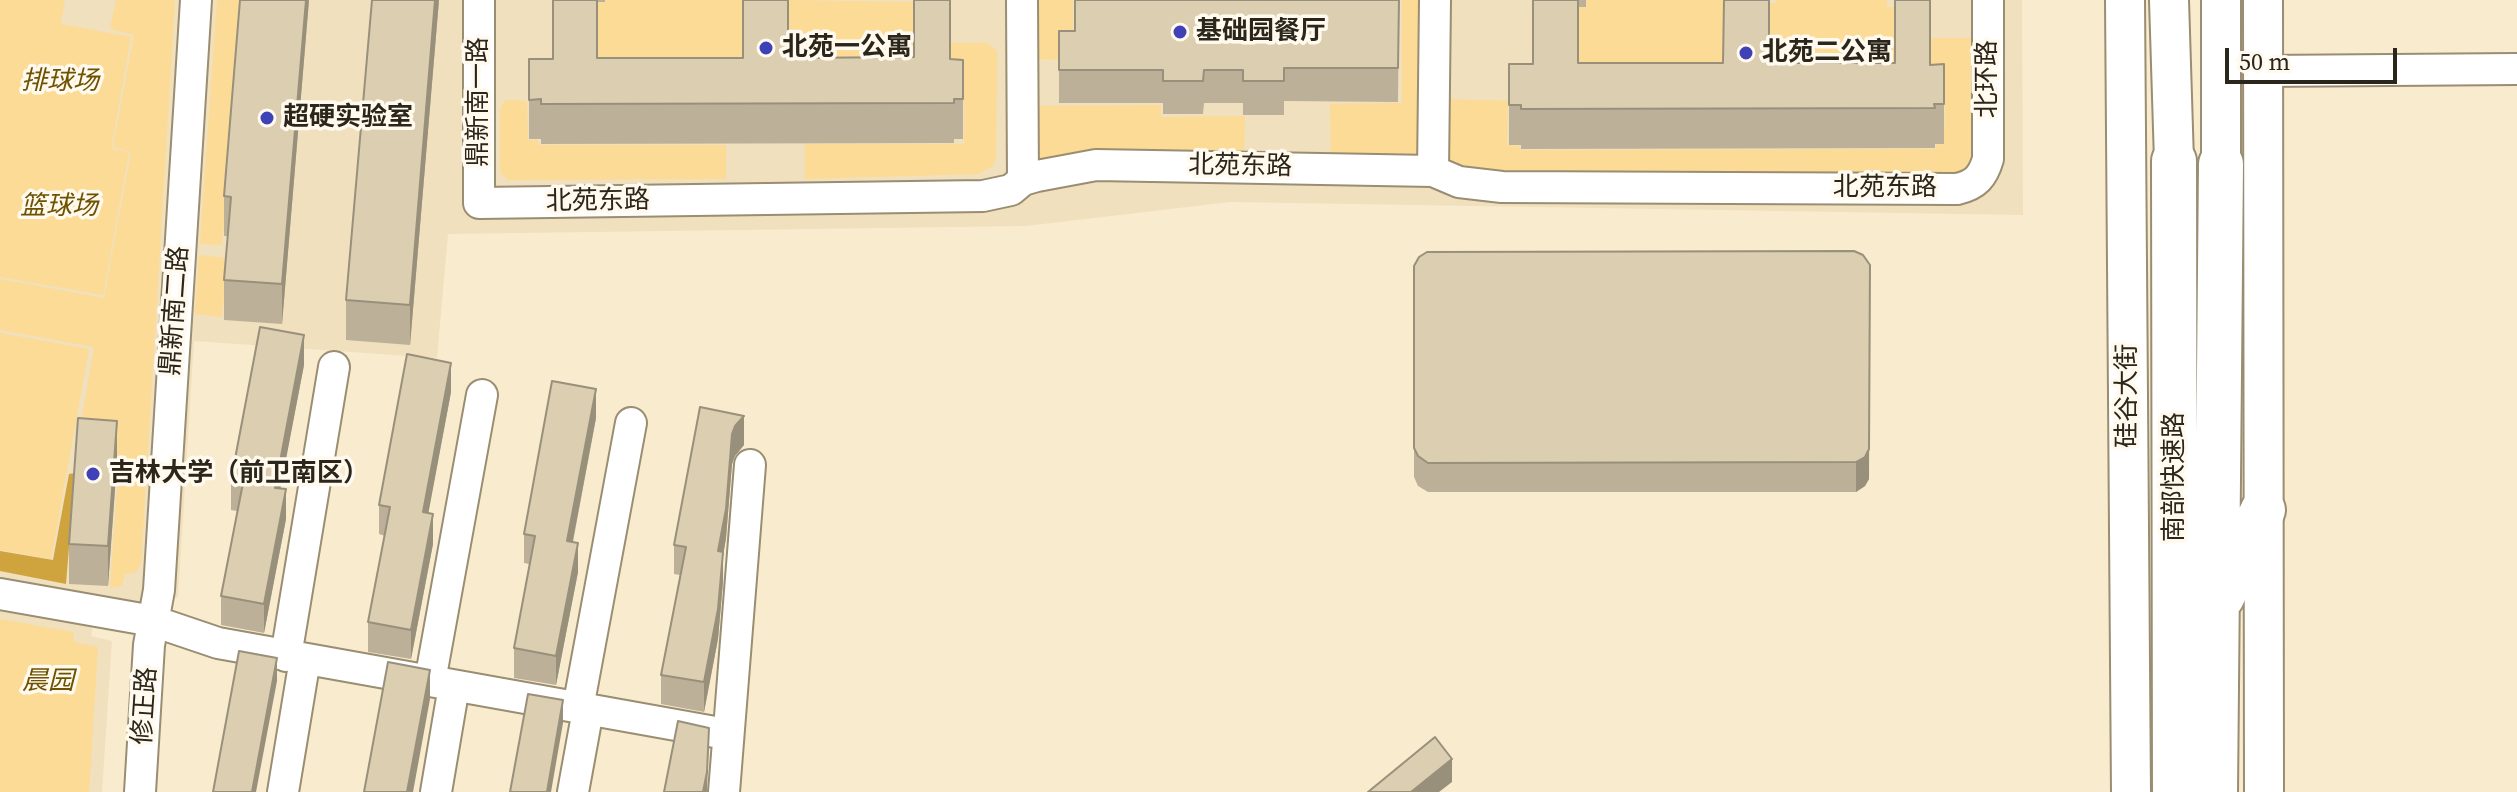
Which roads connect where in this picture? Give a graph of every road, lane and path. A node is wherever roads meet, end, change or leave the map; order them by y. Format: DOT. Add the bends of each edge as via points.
graph roads {
  1 [pos="196,0"];
  2 [pos="479,0"];
  3 [pos="1022,0"];
  4 [pos="1435,0"];
  5 [pos="1988,0"];
  6 [pos="2125,0"];
  7 [pos="2138,0"];
  8 [pos="2169,0"];
  9 [pos="2221,0"];
  10 [pos="2263,0"];
  11 [pos="2170,37"];
  12 [pos="2517,69"];
  13 [pos="2263,71"];
  14 [pos="2174,140"];
  15 [pos="1988,159"];
  16 [pos="2221,164"];
  17 [pos="1433,171"];
  18 [pos="2126,173"];
  19 [pos="1023,180"];
  20 [pos="479,203"];
  21 [pos="334,367"];
  22 [pos="482,395"];
  23 [pos="631,423"];
  24 [pos="750,465"];
  25 [pos="2263,510"];
  26 [pos="0,594"];
  27 [pos="2216,610"];
  28 [pos="153,621"];
  29 [pos="296,657"];
  30 [pos="442,684"];
  31 [pos="583,709"];
  32 [pos="726,734"];
  33 [pos="140,792"];
  34 [pos="283,792"];
  35 [pos="436,792"];
  36 [pos="573,792"];
  37 [pos="724,792"];
  38 [pos="2131,792"];
  39 [pos="2175,792"];
  40 [pos="2215,792"];
  41 [pos="2264,792"];
  1 -- 28 [label="street, 鼎新南二路"];
  2 -- 20 [label="street, 鼎新南一路"];
  3 -- 19 [label="street"];
  4 -- 17 [label="street"];
  5 -- 15 [label="street, 北环路"];
  6 -- 18 [label="main road, 硅谷大街"];
  7 -- 11 [label="main road"];
  8 -- 11 [label="main road"];
  9 -- 16 [label="main road"];
  10 -- 13 [label="main road"];
  11 -- 14 [label="main road"];
  12 -- 13 [label="street"];
  13 -- 25 [label="main road"];
  14 -- 18 [label="main road"];
  14 -- 39 [label="highway, 南部快速路"];
  15 -- 17 [label="street, 北苑东路" via="1976,181 1957,189 1502,187 1459,182"];
  16 -- 27 [label="highway, 南部快速路"];
  17 -- 19 [label="street, 北苑东路" via="1096,165"];
  18 -- 38 [label="main road, 硅谷大街"];
  19 -- 20 [label="street, 北苑东路" via="1011,190 983,196"];
  21 -- 29 [label="street"];
  22 -- 30 [label="street"];
  23 -- 31 [label="street"];
  24 -- 32 [label="street"];
  25 -- 27 [label="highway"];
  25 -- 41 [label="main road"];
  26 -- 28 [label="street"];
  27 -- 40 [label="highway, 南部快速路"];
  28 -- 29 [label="street" via="218,643"];
  28 -- 33 [label="street, 修正路"];
  29 -- 30 [label="street"];
  29 -- 34 [label="street"];
  30 -- 31 [label="street"];
  30 -- 35 [label="street"];
  31 -- 32 [label="street"];
  31 -- 36 [label="street"];
  32 -- 37 [label="street"];
}
